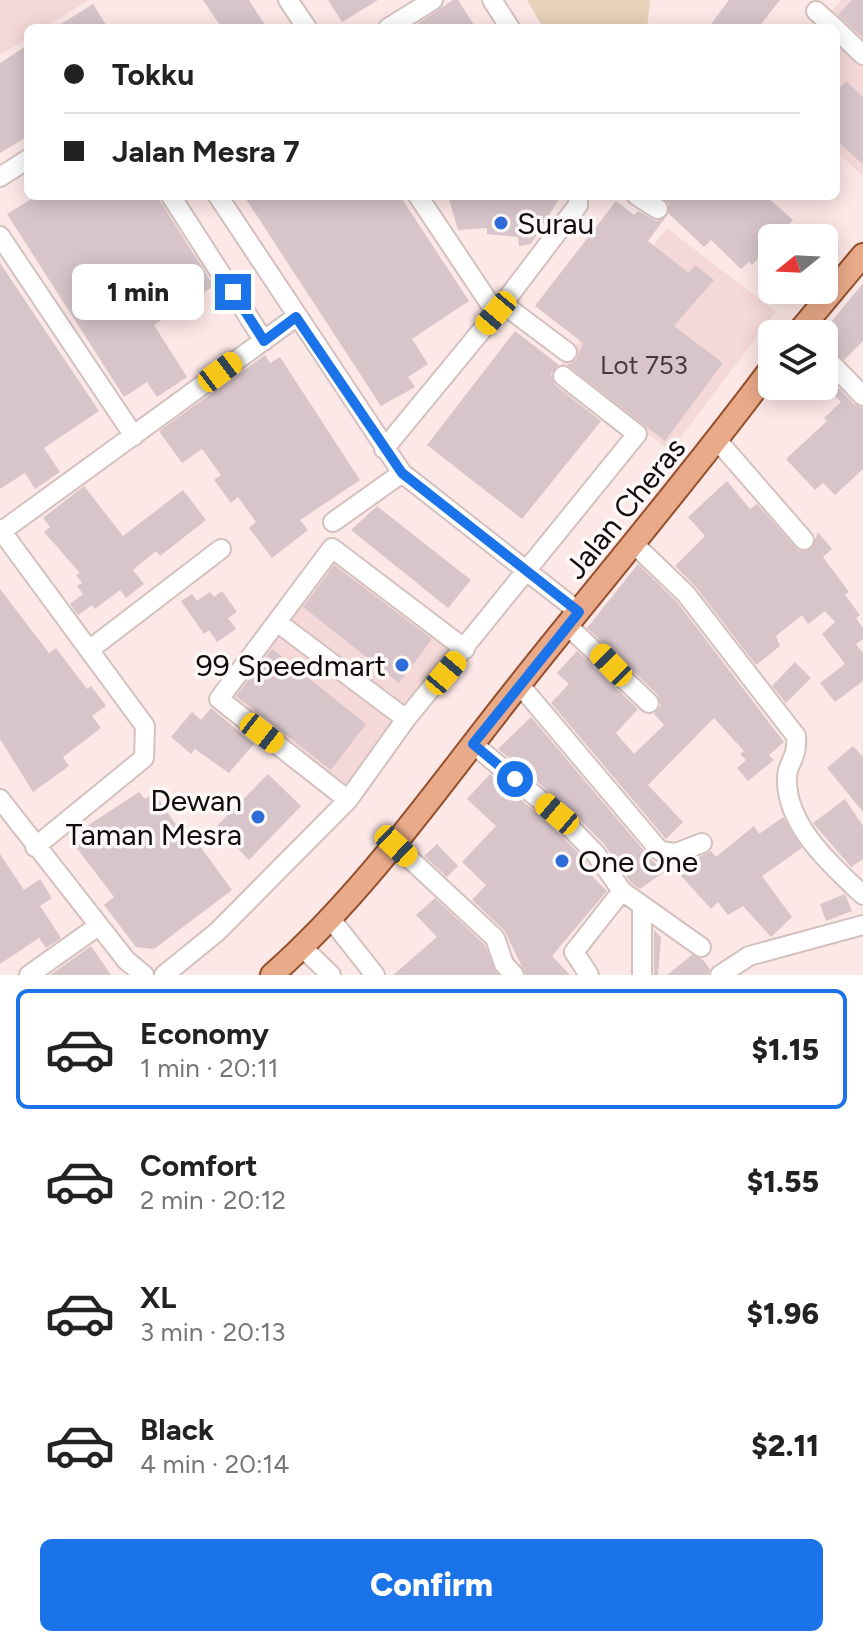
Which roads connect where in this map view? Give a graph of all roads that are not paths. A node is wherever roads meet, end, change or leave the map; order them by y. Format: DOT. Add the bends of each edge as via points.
graph roads {
  1 [pos="288,0"];
  2 [pos="433,0"];
  3 [pos="492,0"];
  4 [pos="816,11"];
  5 [pos="304,24"];
  6 [pos="394,24"];
  7 [pos="507,24"];
  8 [pos="830,24"];
  9 [pos="840,34"];
  10 [pos="863,55"];
  11 [pos="24,162"];
  12 [pos="0,177"];
  13 [pos="174,200"];
  14 [pos="221,200"];
  15 [pos="421,200"];
  16 [pos="578,200"];
  17 [pos="643,200"];
  18 [pos="658,209"];
  19 [pos="0,236"];
  20 [pos="863,255"];
  21 [pos="499,308"];
  22 [pos="296,317"];
  23 [pos="810,320"];
  24 [pos="264,341"];
  25 [pos="567,352"];
  26 [pos="838,370"];
  27 [pos="563,376"];
  28 [pos="758,386"];
  29 [pos="863,396"];
  30 [pos="134,436"];
  31 [pos="717,440"];
  32 [pos="384,449"];
  33 [pos="402,473"];
  34 [pos="333,522"];
  35 [pos="1,530"];
  36 [pos="804,540"];
  37 [pos="635,545"];
  38 [pos="221,549"];
  39 [pos="528,573"];
  40 [pos="573,619"];
  41 [pos="277,622"];
  42 [pos="465,649"];
  43 [pos="89,650"];
  44 [pos="519,684"];
  45 [pos="649,703"];
  46 [pos="406,719"];
  47 [pos="473,744"];
  48 [pos="0,799"];
  49 [pos="348,800"];
  50 [pos="702,843"];
  51 [pos="396,846"];
  52 [pos="35,847"];
  53 [pos="622,891"];
  54 [pos="863,895"];
  55 [pos="642,908"];
  56 [pos="330,918"];
  57 [pos="863,925"];
  58 [pos="98,926"];
  59 [pos="701,947"];
  60 [pos="303,948"];
  61 [pos="129,968"];
  62 [pos="29,975"];
  63 [pos="144,975"];
  64 [pos="164,975"];
  65 [pos="272,975"];
  66 [pos="331,975"];
  67 [pos="375,975"];
  68 [pos="514,975"];
  69 [pos="589,975"];
  70 [pos="642,975"];
  71 [pos="720,975"];
  1 -- 5 [label="street"];
  2 -- 6 [label="street"];
  3 -- 7 [label="street"];
  4 -- 8 [label="street"];
  9 -- 10 [label="street"];
  11 -- 12 [label="street"];
  13 -- 24 [label="street"];
  14 -- 22 [label="street"];
  15 -- 21 [label="street"];
  16 -- 21 [label="street"];
  17 -- 18 [label="street"];
  19 -- 30 [label="street"];
  20 -- 23 [label="main road"];
  21 -- 25 [label="street"];
  21 -- 32 [label="street"];
  22 -- 24 [label="street"];
  22 -- 32 [label="street"];
  24 -- 30 [label="street"];
  26 -- 29 [label="street"];
  27 -- 39 [label="street" via="637,434"];
  28 -- 31 [label="main road, Jalan Cheras"];
  30 -- 35 [label="street"];
  31 -- 36 [label="street"];
  31 -- 37 [label="main road, Jalan Cheras"];
  32 -- 33 [label="street"];
  33 -- 34 [label="street"];
  33 -- 39 [label="street"];
  35 -- 43 [label="street"];
  37 -- 40 [label="main road, Jalan Cheras"];
  37 -- 54 [label="street" via="686,594 796,736 797,754 787,776 797,818 817,852"];
  38 -- 43 [label="street"];
  39 -- 40 [label="street"];
  39 -- 42 [label="street"];
  40 -- 44 [label="main road, Jalan Cheras"];
  40 -- 45 [label="street"];
  41 -- 42 [label="street" via="332,548"];
  41 -- 46 [label="street"];
  41 -- 49 [label="street" via="219,699"];
  42 -- 46 [label="street"];
  43 -- 52 [label="street" via="145,726 144,758"];
  44 -- 47 [label="main road, Jalan Cheras"];
  44 -- 50 [label="street" via="660,851 676,853"];
  46 -- 49 [label="street"];
  47 -- 51 [label="main road, Jalan Cheras"];
  47 -- 53 [label="street" via="557,814"];
  48 -- 52 [label="street"];
  49 -- 64 [label="street" via="217,932"];
  51 -- 56 [label="main road, Jalan Cheras"];
  51 -- 68 [label="street" via="495,938"];
  52 -- 58 [label="street"];
  53 -- 55 [label="street"];
  53 -- 69 [label="street" via="574,952"];
  55 -- 59 [label="street"];
  55 -- 70 [label="street"];
  56 -- 60 [label="main road, Jalan Cheras"];
  56 -- 67 [label="street"];
  57 -- 71 [label="street" via="749,956"];
  58 -- 61 [label="street"];
  58 -- 62 [label="street"];
  60 -- 65 [label="main road, Jalan Cheras"];
  60 -- 66 [label="street"];
  61 -- 63 [label="street"];
}
